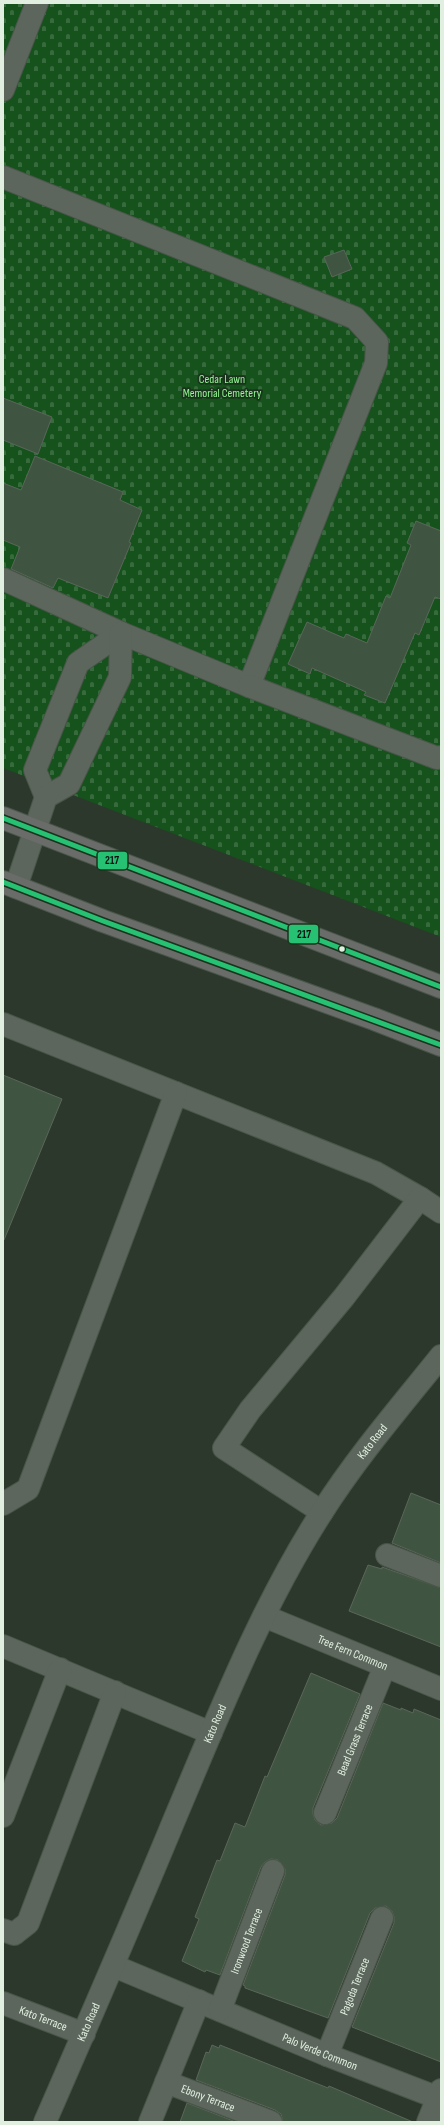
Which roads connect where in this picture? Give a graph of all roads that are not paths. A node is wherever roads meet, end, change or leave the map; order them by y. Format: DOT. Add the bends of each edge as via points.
graph roads {
  1 [pos="38,3"];
  2 [pos="3,90"];
  3 [pos="3,177"];
  4 [pos="3,579"];
  5 [pos="121,634"];
  6 [pos="249,686"];
  7 [pos="441,757"];
  8 [pos="46,797"];
  9 [pos="3,818"];
  10 [pos="35,831"];
  11 [pos="10,884"];
  12 [pos="441,987"];
  13 [pos="374,1019"];
  14 [pos="3,1024"];
  15 [pos="441,1045"];
  16 [pos="441,1062"];
  17 [pos="176,1093"];
  18 [pos="420,1198"];
  19 [pos="441,1212"];
  20 [pos="441,1356"];
  21 [pos="3,1504"];
  22 [pos="322,1512"];
  23 [pos="387,1555"];
  24 [pos="441,1576"];
  25 [pos="264,1616"];
  26 [pos="3,1646"];
  27 [pos="385,1666"];
  28 [pos="60,1669"];
  29 [pos="441,1689"];
  30 [pos="115,1692"];
  31 [pos="211,1733"];
  32 [pos="325,1813"];
  33 [pos="3,1816"];
  34 [pos="273,1871"];
  35 [pos="382,1918"];
  36 [pos="3,1930"];
  37 [pos="114,1966"];
  38 [pos="199,2001"];
  39 [pos="3,2003"];
  40 [pos="220,2010"];
  41 [pos="84,2034"];
  42 [pos="327,2055"];
  43 [pos="166,2082"];
  44 [pos="440,2096"];
  45 [pos="44,2122"];
  46 [pos="150,2122"];
  47 [pos="271,2122"];
  48 [pos="428,2122"];
  1 -- 2 [label="street"];
  3 -- 6 [label="street" via="354,318 377,342 376,363"];
  4 -- 5 [label="street"];
  5 -- 6 [label="street"];
  5 -- 8 [label="street" via="120,678 70,784"];
  5 -- 8 [label="street" via="78,663 35,770"];
  6 -- 7 [label="street" via="437,758"];
  8 -- 10 [label="street"];
  9 -- 10 [label="main road"];
  10 -- 11 [label="street"];
  10 -- 12 [label="main road"];
  11 -- 13 [label="main road" via="103,921"];
  13 -- 15 [label="main road"];
  13 -- 16 [label="main road"];
  14 -- 17 [label="street"];
  17 -- 18 [label="street" via="376,1173"];
  17 -- 21 [label="street" via="28,1489"];
  18 -- 19 [label="street"];
  18 -- 22 [label="street" via="344,1296 250,1410 224,1448"];
  20 -- 22 [label="street, Kato Road" via="372,1442"];
  22 -- 25 [label="street, Kato Road"];
  23 -- 24 [label="street"];
  25 -- 27 [label="street, Tree Fern Common"];
  25 -- 31 [label="street, Kato Road"];
  26 -- 28 [label="street"];
  27 -- 29 [label="street, Tree Fern Common"];
  27 -- 32 [label="street, Bead Grass Terrace"];
  28 -- 30 [label="street"];
  28 -- 33 [label="street"];
  30 -- 31 [label="street"];
  30 -- 36 [label="street" via="28,1923 14,1934"];
  31 -- 37 [label="street, Kato Road"];
  34 -- 40 [label="street, Ironwood Terrace"];
  35 -- 42 [label="street, Pagoda Terrace"];
  37 -- 38 [label="street, Palo Verde Common"];
  37 -- 41 [label="street, Kato Road"];
  38 -- 40 [label="street, Palo Verde Common"];
  38 -- 43 [label="street"];
  39 -- 41 [label="street, Kato Terrace"];
  40 -- 42 [label="street, Palo Verde Common"];
  41 -- 45 [label="street, Kato Road"];
  42 -- 44 [label="street, Palo Verde Common"];
  43 -- 46 [label="street"];
  43 -- 47 [label="street, Ebony Terrace"];
  44 -- 48 [label="street"];
}
